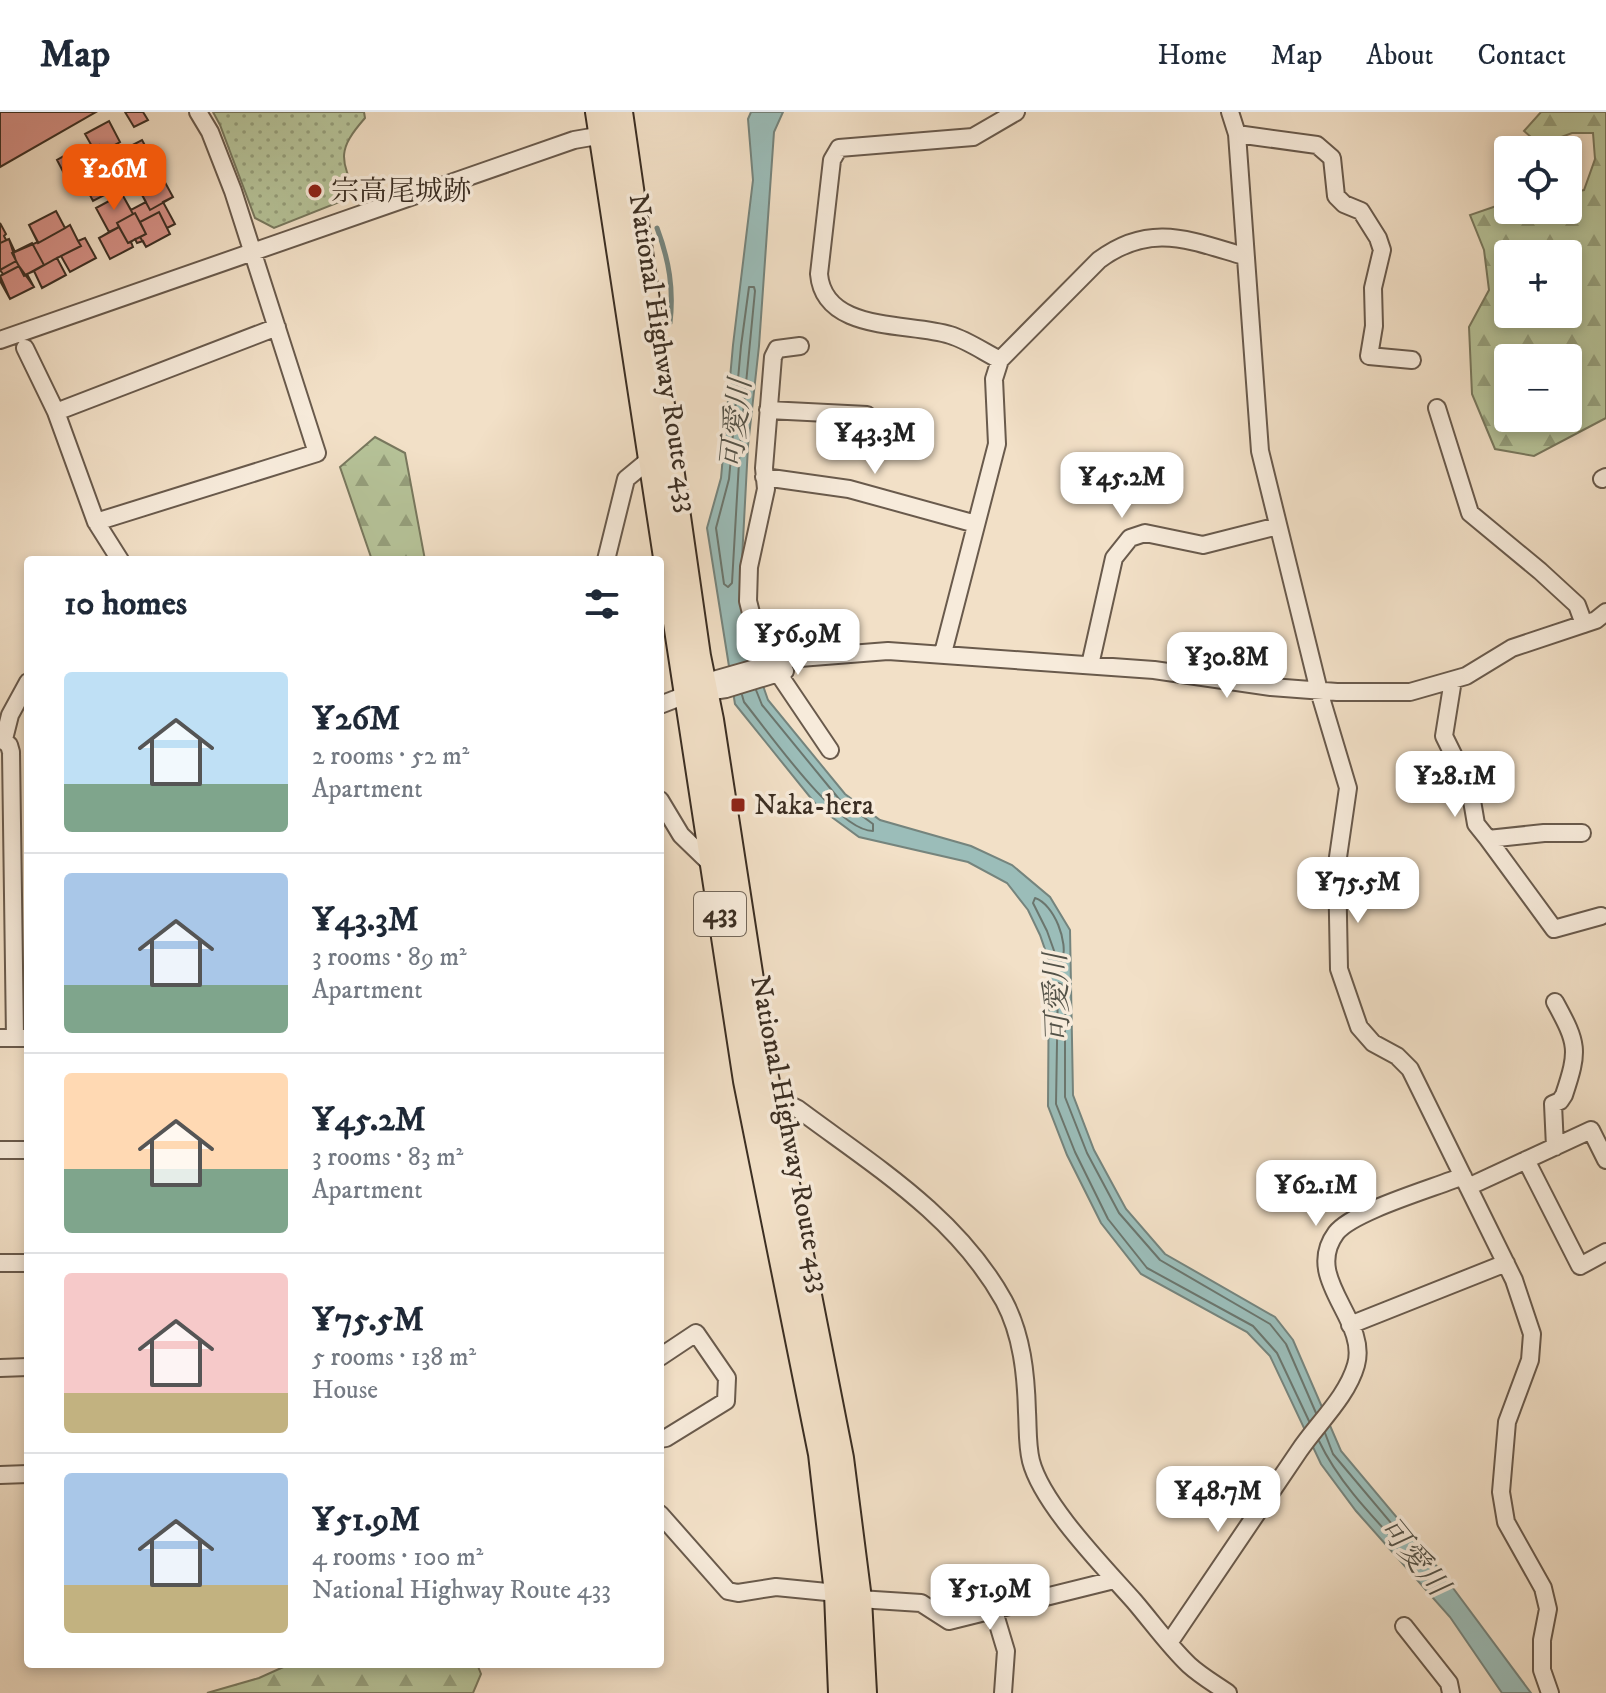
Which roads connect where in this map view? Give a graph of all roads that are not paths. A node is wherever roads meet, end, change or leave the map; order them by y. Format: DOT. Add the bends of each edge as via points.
graph roads {
  1 [pos="198,112"];
  2 [pos="1016,112"];
  3 [pos="1230,112"];
  4 [pos="610,123"];
  5 [pos="1237,134"];
  6 [pos="252,253"];
  7 [pos="1244,256"];
  8 [pos="277,327"];
  9 [pos="0,340"];
  10 [pos="800,346"];
  11 [pos="25,348"];
  12 [pos="1000,360"];
  13 [pos="1412,360"];
  14 [pos="1437,408"];
  15 [pos="768,410"];
  16 [pos="56,412"];
  17 [pos="867,415"];
  18 [pos="649,460"];
  19 [pos="764,477"];
  20 [pos="96,522"];
  21 [pos="976,524"];
  22 [pos="1278,526"];
  23 [pos="117,556"];
  24 [pos="607,556"];
  25 [pos="1606,612"];
  26 [pos="1584,624"];
  27 [pos="943,653"];
  28 [pos="1090,665"];
  29 [pos="771,669"];
  30 [pos="1453,680"];
  31 [pos="709,688"];
  32 [pos="24,689"];
  33 [pos="1319,691"];
  34 [pos="664,704"];
  35 [pos="2,739"];
  36 [pos="830,750"];
  37 [pos="664,807"];
  38 [pos="1582,833"];
  39 [pos="1488,839"];
  40 [pos="712,865"];
  41 [pos="1601,916"];
  42 [pos="1555,1002"];
  43 [pos="14,1038"];
  44 [pos="760,1097"];
  45 [pos="1555,1147"];
  46 [pos="0,1150"];
  47 [pos="24,1150"];
  48 [pos="1526,1160"];
  49 [pos="1606,1160"];
  50 [pos="1466,1182"];
  51 [pos="1606,1252"];
  52 [pos="0,1263"];
  53 [pos="24,1263"];
  54 [pos="1506,1263"];
  55 [pos="1350,1325"];
  56 [pos="664,1354"];
  57 [pos="24,1367"];
  58 [pos="0,1368"];
  59 [pos="664,1438"];
  60 [pos="24,1474"];
  61 [pos="0,1475"];
  62 [pos="664,1519"];
  63 [pos="1114,1580"];
  64 [pos="848,1596"];
  65 [pos="994,1611"];
  66 [pos="1404,1626"];
  67 [pos="1169,1643"];
  68 [pos="841,1693"];
  69 [pos="864,1693"];
  70 [pos="1003,1693"];
  71 [pos="1228,1693"];
  72 [pos="1451,1693"];
  73 [pos="1550,1693"];
  1 -- 6 [label="street" via="233,191"];
  2 -- 12 [label="street" via="973,137 839,148 832,160 819,274 826,298 852,316 948,334"];
  3 -- 5 [label="street"];
  4 -- 6 [label="street"];
  4 -- 18 [label="highway, National Highway Route 433 / 433"];
  4 -- 31 [label="highway, National Highway Route 433 / 433"];
  5 -- 7 [label="street"];
  5 -- 13 [label="street" via="1317,145 1332,158 1336,196 1361,211 1382,250 1373,288 1369,356"];
  6 -- 8 [label="street"];
  6 -- 9 [label="street"];
  7 -- 12 [label="street" via="1158,236 1116,248"];
  7 -- 22 [label="street" via="1260,451"];
  8 -- 16 [label="street"];
  8 -- 20 [label="street" via="317,453"];
  10 -- 15 [label="street" via="774,352"];
  11 -- 16 [label="street"];
  12 -- 21 [label="street" via="994,379 997,444"];
  14 -- 26 [label="street" via="1470,513 1577,605"];
  15 -- 17 [label="street"];
  15 -- 19 [label="street"];
  16 -- 20 [label="street"];
  18 -- 24 [label="street" via="626,479"];
  18 -- 31 [label="highway, National Highway Route 433 / 433"];
  19 -- 21 [label="street" via="849,489"];
  19 -- 29 [label="street" via="747,584 752,617"];
  20 -- 23 [label="street"];
  21 -- 27 [label="street"];
  22 -- 28 [label="street" via="1203,545 1145,533 1130,538 1114,558"];
  22 -- 33 [label="street"];
  25 -- 26 [label="street"];
  26 -- 30 [label="street" via="1512,648"];
  27 -- 28 [label="street"];
  27 -- 29 [label="street" via="817,655"];
  28 -- 33 [label="street"];
  29 -- 31 [label="street"];
  29 -- 36 [label="street"];
  30 -- 33 [label="street" via="1410,692"];
  30 -- 39 [label="street" via="1444,736 1470,789 1476,824"];
  31 -- 34 [label="street"];
  31 -- 40 [label="highway, National Highway Route 433 / 433"];
  31 -- 44 [label="highway, National Highway Route 433 / 433"];
  32 -- 35 [label="street"];
  33 -- 50 [label="street" via="1348,788 1337,864 1339,969 1359,1027 1410,1069"];
  35 -- 43 [label="street" via="11,752"];
  37 -- 40 [label="street" via="681,835"];
  38 -- 39 [label="street"];
  39 -- 41 [label="street" via="1554,929"];
  40 -- 44 [label="highway, National Highway Route 433 / 433"];
  42 -- 45 [label="street" via="1576,1049 1564,1095 1553,1104"];
  44 -- 63 [label="street" via="798,1109 930,1208 990,1281 1019,1340 1034,1472 1050,1501"];
  44 -- 64 [label="highway, National Highway Route 433 / 433"];
  45 -- 48 [label="street"];
  45 -- 49 [label="street" via="1591,1130"];
  46 -- 47 [label="street"];
  48 -- 50 [label="street"];
  48 -- 51 [label="street" via="1580,1266"];
  50 -- 54 [label="street"];
  50 -- 55 [label="street" via="1358,1217 1337,1232 1327,1251 1327,1275"];
  52 -- 53 [label="street"];
  54 -- 55 [label="street"];
  54 -- 73 [label="street" via="1532,1334 1530,1360 1507,1422 1501,1492 1506,1522 1543,1588 1548,1609 1542,1670"];
  55 -- 67 [label="street" via="1357,1356 1347,1386"];
  56 -- 59 [label="street" via="696,1333 727,1378 726,1401"];
  57 -- 58 [label="street"];
  60 -- 61 [label="street"];
  62 -- 64 [label="street" via="728,1591 776,1587"];
  63 -- 65 [label="street"];
  63 -- 67 [label="street"];
  64 -- 65 [label="street" via="921,1603 949,1621"];
  64 -- 68 [label="highway, National Highway Route 433 / 433"];
  64 -- 69 [label="highway, National Highway Route 433 / 433"];
  65 -- 70 [label="street" via="1006,1651"];
  66 -- 72 [label="street" via="1449,1683"];
  67 -- 71 [label="street"];
}
